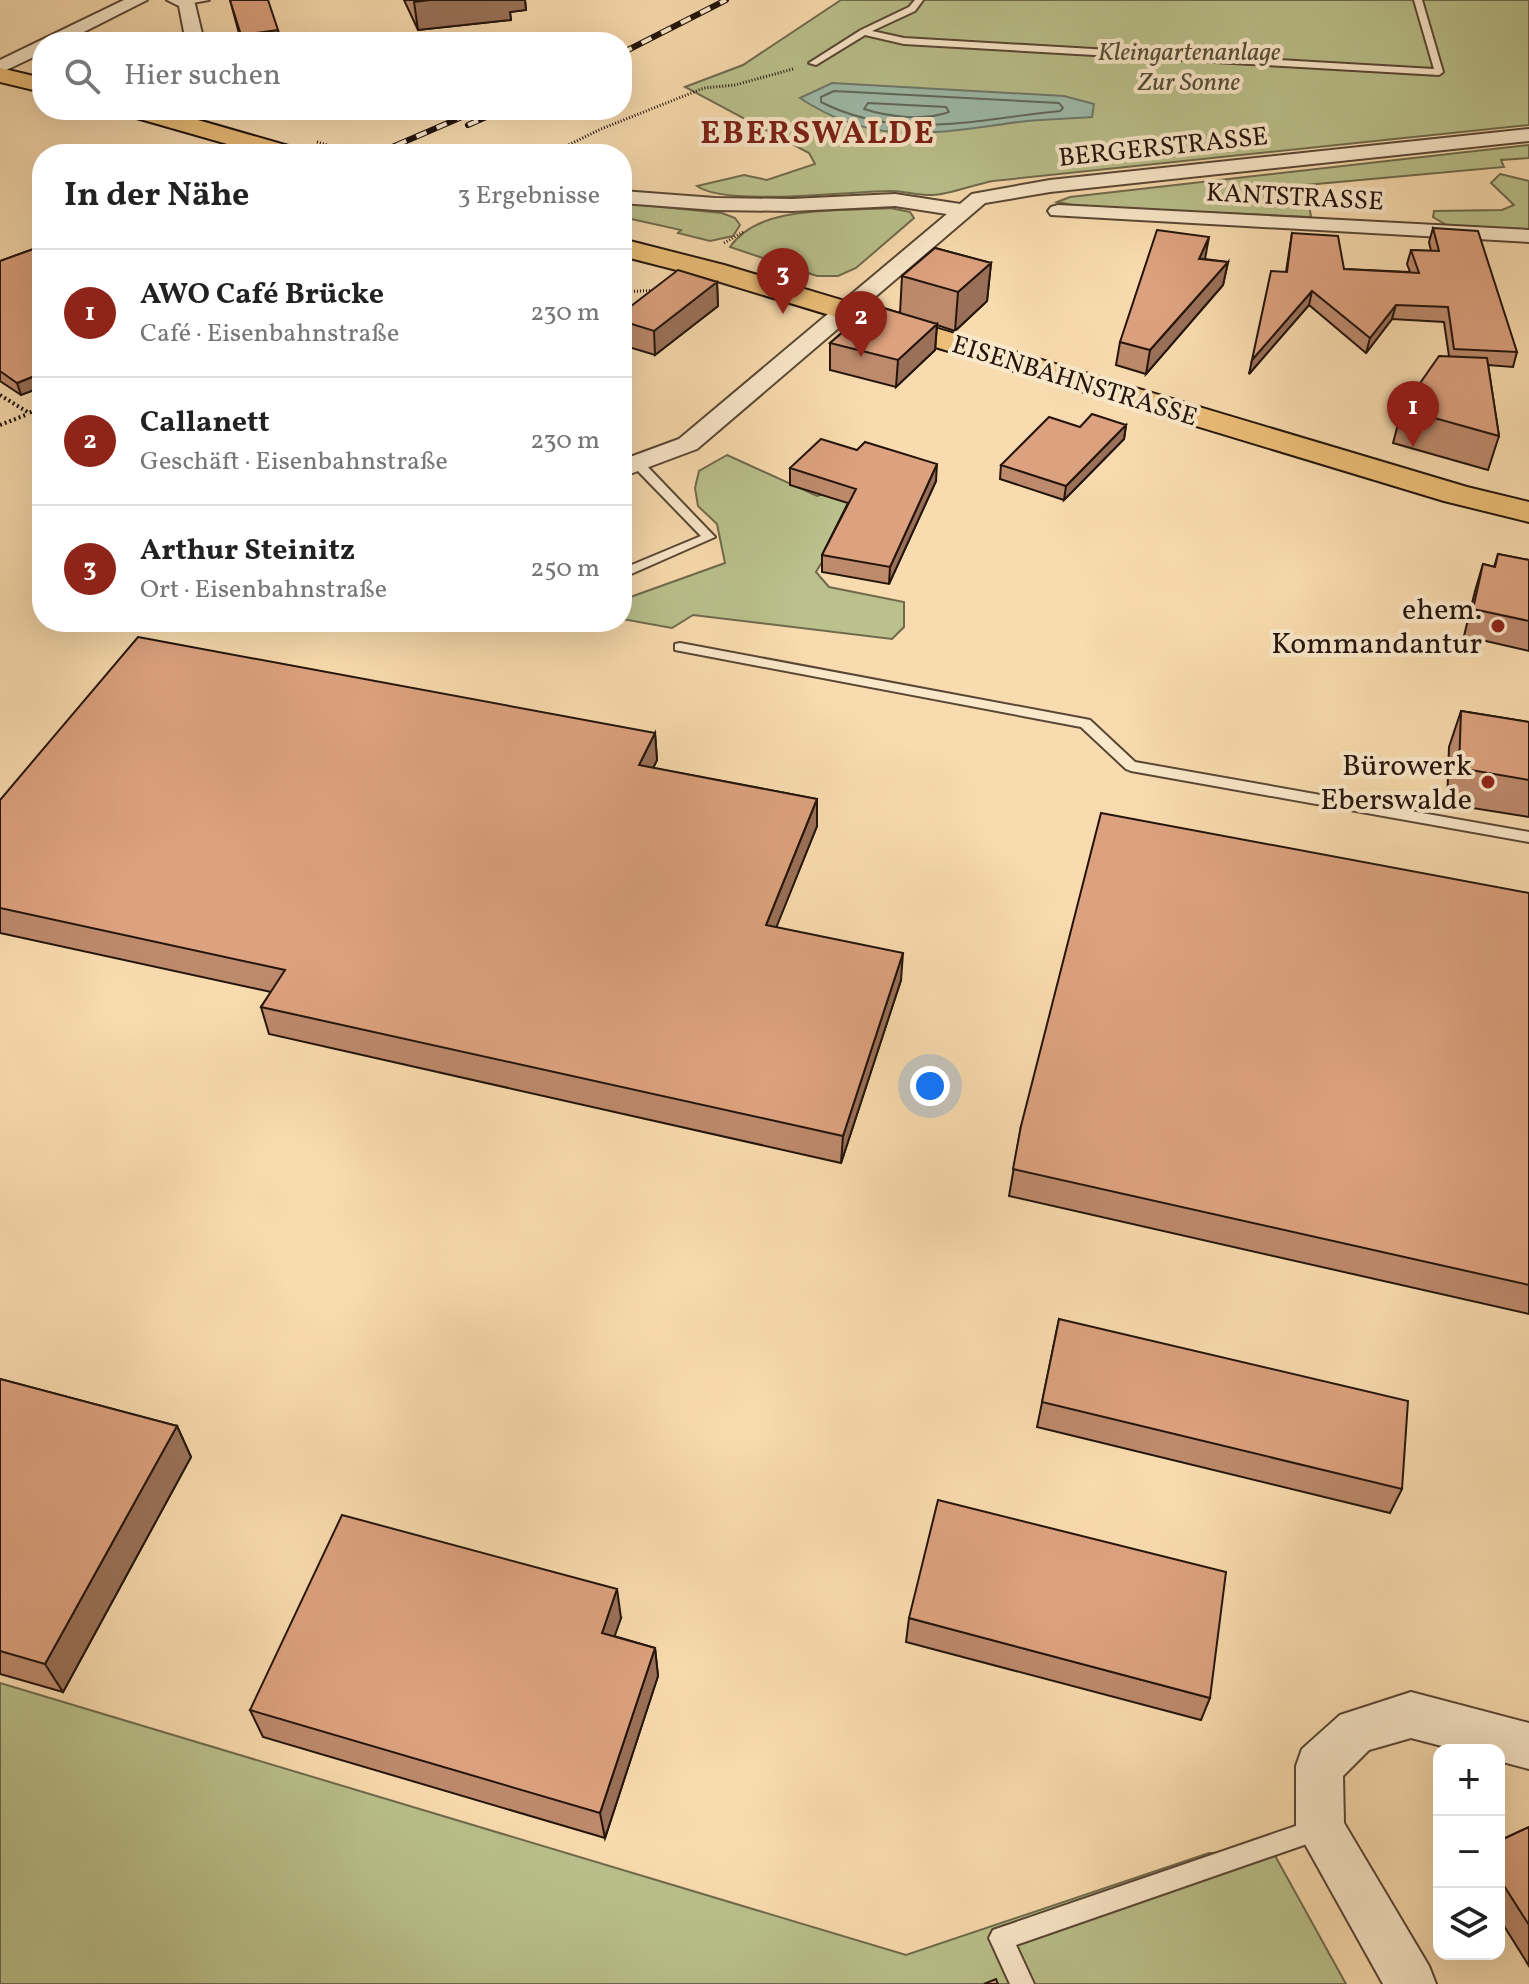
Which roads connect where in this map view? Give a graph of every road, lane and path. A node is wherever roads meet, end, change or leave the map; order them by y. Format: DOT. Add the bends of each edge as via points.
graph roads {
  1 [pos="919,0"];
  2 [pos="1418,0"];
  3 [pos="131,1"];
  4 [pos="190,1"];
  5 [pos="70,32"];
  6 [pos="194,32"];
  7 [pos="864,32"];
  8 [pos="32,51"];
  9 [pos="813,63"];
  10 [pos="0,67"];
  11 [pos="0,75"];
  12 [pos="32,83"];
  13 [pos="632,117"];
  14 [pos="170,120"];
  15 [pos="624,120"];
  16 [pos="1529,135"];
  17 [pos="255,144"];
  18 [pos="570,144"];
  19 [pos="632,198"];
  20 [pos="961,210"];
  21 [pos="1058,211"];
  22 [pos="1529,236"];
  23 [pos="632,250"];
  24 [pos="660,290"];
  25 [pos="632,291"];
  26 [pos="844,311"];
  27 [pos="0,395"];
  28 [pos="32,412"];
  29 [pos="29,413"];
  30 [pos="0,425"];
  31 [pos="632,466"];
  32 [pos="632,469"];
  33 [pos="1529,512"];
  34 [pos="632,570"];
  35 [pos="680,647"];
  36 [pos="1529,837"];
  37 [pos="1529,1746"];
  38 [pos="1320,1828"];
  39 [pos="1022,1984"];
  40 [pos="1411,1984"];
  1 -- 7 [label="lane" via="912,9"];
  2 -- 7 [label="lane" via="1439,72 904,41"];
  3 -- 5 [label="street"];
  4 -- 6 [label="street"];
  7 -- 9 [label="lane"];
  8 -- 10 [label="street"];
  9 -- 13 [label="path" via="735,85 704,88"];
  11 -- 12 [label="main road"];
  14 -- 17 [label="main road"];
  15 -- 18 [label="path"];
  16 -- 20 [label="street, BERGERSTRASSE" via="1050,186 987,196"];
  19 -- 20 [label="street" via="792,205 895,200"];
  20 -- 26 [label="street, BERGERSTRASSE"];
  21 -- 22 [label="street, KANTSTRASSE"];
  23 -- 26 [label="main road, EISENBAHNSTRASSE"];
  24 -- 25 [label="path"];
  26 -- 31 [label="street, BERGERSTRASSE" via="688,444"];
  26 -- 33 [label="main road, EISENBAHNSTRASSE"];
  27 -- 29 [label="path"];
  28 -- 29 [label="path"];
  29 -- 30 [label="path"];
  32 -- 34 [label="lane" via="709,537"];
  35 -- 36 [label="lane" via="1085,723 1131,766"];
  37 -- 38 [label="street" via="1411,1715 1356,1731 1319,1766"];
  38 -- 39 [label="lane" via="1001,1938"];
  38 -- 40 [label="street"];
}
